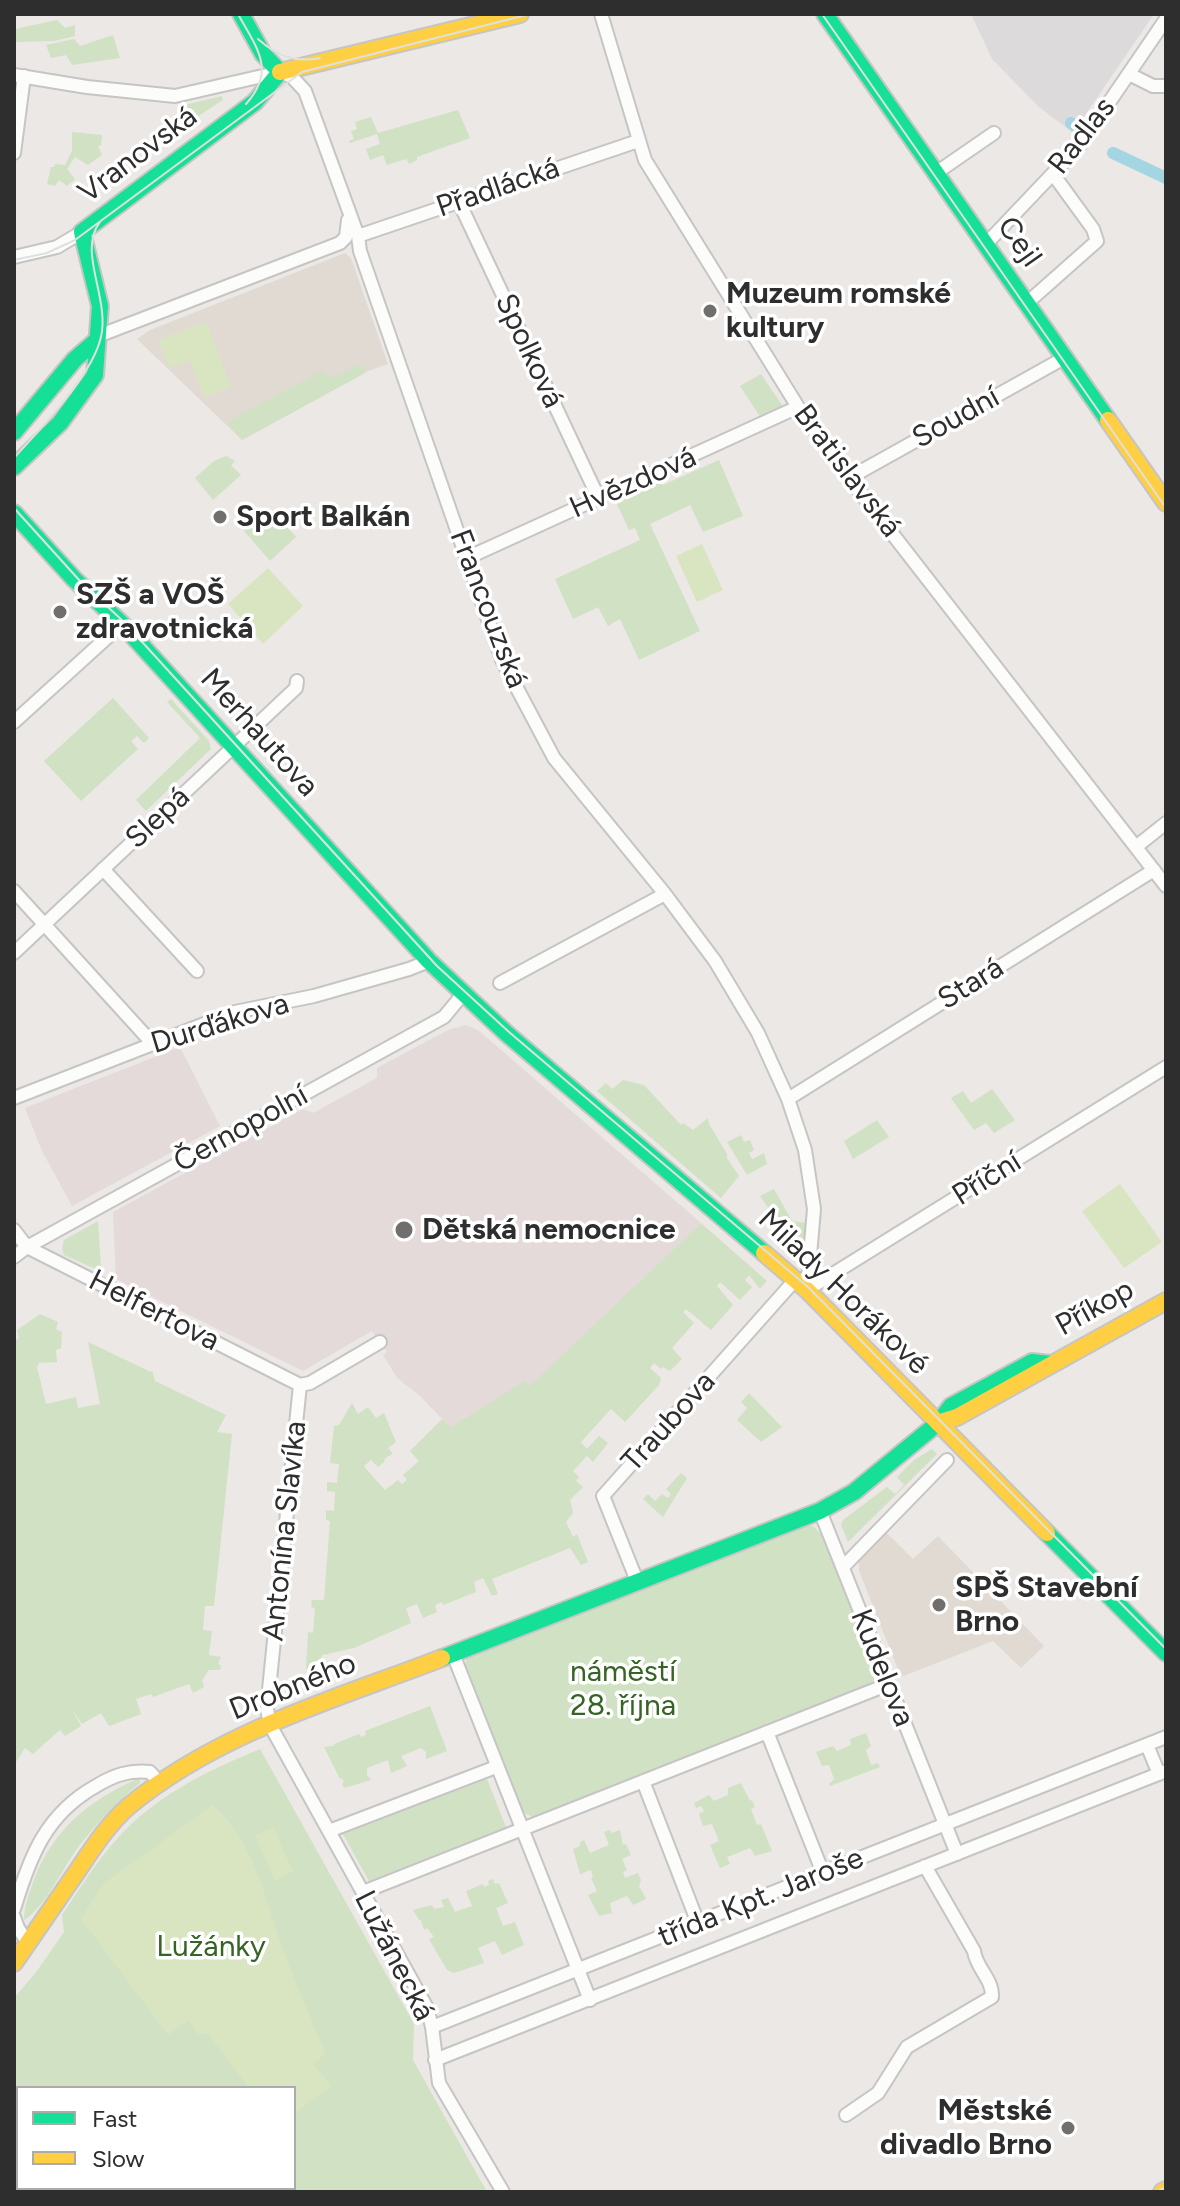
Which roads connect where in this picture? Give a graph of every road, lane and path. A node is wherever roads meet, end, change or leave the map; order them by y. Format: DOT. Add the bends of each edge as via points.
graph roads {
  1 [pos="241,14"];
  2 [pos="520,14"];
  3 [pos="601,14"];
  4 [pos="825,14"];
  5 [pos="1166,19"];
  6 [pos="280,72"];
  7 [pos="1129,74"];
  8 [pos="19,76"];
  9 [pos="1166,86"];
  10 [pos="994,133"];
  11 [pos="638,141"];
  12 [pos="14,153"];
  13 [pos="936,173"];
  14 [pos="1053,174"];
  15 [pos="459,202"];
  16 [pos="348,212"];
  17 [pos="82,232"];
  18 [pos="358,236"];
  19 [pos="986,244"];
  20 [pos="14,257"];
  21 [pos="1027,303"];
  22 [pos="98,338"];
  23 [pos="1064,358"];
  24 [pos="798,407"];
  25 [pos="14,432"];
  26 [pos="14,467"];
  27 [pos="849,478"];
  28 [pos="599,499"];
  29 [pos="1166,503"];
  30 [pos="14,513"];
  31 [pos="467,558"];
  32 [pos="122,624"];
  33 [pos="297,681"];
  34 [pos="14,722"];
  35 [pos="234,746"];
  36 [pos="1166,823"];
  37 [pos="1137,846"];
  38 [pos="103,869"];
  39 [pos="1154,870"];
  40 [pos="1166,886"];
  41 [pos="14,891"];
  42 [pos="665,894"];
  43 [pos="44,924"];
  44 [pos="14,953"];
  45 [pos="429,961"];
  46 [pos="197,971"];
  47 [pos="500,983"];
  48 [pos="462,993"];
  49 [pos="153,1044"];
  50 [pos="1166,1067"];
  51 [pos="14,1098"];
  52 [pos="788,1099"];
  53 [pos="14,1230"];
  54 [pos="27,1247"];
  55 [pos="14,1257"];
  56 [pos="801,1285"];
  57 [pos="1166,1301"];
  58 [pos="380,1342"];
  59 [pos="300,1385"];
  60 [pos="938,1423"];
  61 [pos="947,1460"];
  62 [pos="820,1511"];
  63 [pos="843,1567"];
  64 [pos="637,1581"];
  65 [pos="1166,1653"];
  66 [pos="453,1654"];
  67 [pos="889,1684"];
  68 [pos="270,1725"];
  69 [pos="767,1732"];
  70 [pos="1166,1737"];
  71 [pos="1147,1745"];
  72 [pos="496,1767"];
  73 [pos="1162,1772"];
  74 [pos="643,1781"];
  75 [pos="159,1782"];
  76 [pos="945,1825"];
  77 [pos="520,1829"];
  78 [pos="329,1831"];
  79 [pos="957,1854"];
  80 [pos="925,1866"];
  81 [pos="823,1873"];
  82 [pos="363,1892"];
  83 [pos="14,1909"];
  84 [pos="14,1917"];
  85 [pos="698,1923"];
  86 [pos="28,1943"];
  87 [pos="14,1963"];
  88 [pos="577,1970"];
  89 [pos="590,2000"];
  90 [pos="432,2027"];
  91 [pos="435,2060"];
  92 [pos="846,2115"];
  93 [pos="503,2192"];
  1 -- 6 [label="street" via="263,54"];
  2 -- 6 [label="street"];
  3 -- 11 [label="street, Bratislavská"];
  4 -- 13 [label="street, Cejl"];
  5 -- 7 [label="street, Radlas"];
  6 -- 8 [label="street" via="175,96"];
  6 -- 16 [label="street, Francouzská" via="305,91"];
  6 -- 17 [label="street, Vranovská" via="255,102"];
  7 -- 9 [label="street" via="1153,86"];
  7 -- 14 [label="street, Radlas"];
  8 -- 12 [label="street"];
  10 -- 13 [label="street"];
  11 -- 15 [label="street, Přadlácká"];
  11 -- 24 [label="street, Bratislavská"];
  13 -- 19 [label="street, Cejl"];
  14 -- 19 [label="street, Radlas"];
  14 -- 21 [label="street" via="1097,235 1093,246"];
  15 -- 18 [label="street, Přadlácká"];
  15 -- 28 [label="street, Spolková"];
  16 -- 18 [label="street, Francouzská"];
  16 -- 22 [label="street" via="348,231 340,243"];
  17 -- 20 [label="street, Vranovská" via="57,247"];
  17 -- 22 [label="street" via="99,296"];
  18 -- 31 [label="street, Francouzská"];
  19 -- 21 [label="street, Cejl"];
  21 -- 23 [label="street, Cejl"];
  22 -- 25 [label="street"];
  22 -- 26 [label="street" via="93,381 60,423"];
  23 -- 27 [label="street, Soudní"];
  23 -- 29 [label="street, Cejl"];
  24 -- 27 [label="street, Bratislavská"];
  24 -- 28 [label="street, Hvězdová"];
  27 -- 37 [label="street, Bratislavská"];
  28 -- 31 [label="street, Hvězdová"];
  30 -- 32 [label="street, Merhautova"];
  31 -- 42 [label="street, Francouzská" via="502,660 554,758"];
  32 -- 34 [label="street"];
  32 -- 35 [label="street, Merhautova"];
  33 -- 35 [label="street, Slepá" via="296,688"];
  35 -- 38 [label="street, Slepá"];
  35 -- 45 [label="street, Merhautova"];
  36 -- 37 [label="street"];
  37 -- 39 [label="street, Bratislavská"];
  38 -- 43 [label="street, Slepá"];
  38 -- 46 [label="street"];
  39 -- 40 [label="street, Bratislavská"];
  39 -- 52 [label="street, Stará"];
  41 -- 43 [label="street"];
  42 -- 47 [label="street"];
  42 -- 52 [label="street, Francouzská" via="715,961 758,1033"];
  43 -- 44 [label="street, Slepá"];
  43 -- 49 [label="street"];
  45 -- 48 [label="street, Merhautova"];
  45 -- 49 [label="street, Durďákova" via="328,992 235,1012"];
  48 -- 54 [label="street, Černopolní" via="444,1017"];
  48 -- 56 [label="street, Milady Horákové"];
  49 -- 51 [label="street, Durďákova"];
  50 -- 56 [label="street, Příční"];
  52 -- 56 [label="street, Francouzská" via="805,1150 814,1209"];
  53 -- 54 [label="street, Helfertova"];
  54 -- 55 [label="street, Černopolní"];
  54 -- 59 [label="street, Helfertova"];
  56 -- 60 [label="street, Milady Horákové"];
  56 -- 64 [label="street, Traubova" via="603,1496"];
  57 -- 60 [label="street, Příkop"];
  58 -- 59 [label="street"];
  59 -- 68 [label="street, Antonína Slavíka" via="267,1709"];
  60 -- 62 [label="street" via="854,1492"];
  60 -- 65 [label="street, Milady Horákové"];
  61 -- 63 [label="street"];
  62 -- 63 [label="street, Kudelova"];
  62 -- 64 [label="street"];
  63 -- 67 [label="street, Kudelova"];
  64 -- 66 [label="street"];
  66 -- 68 [label="street, Drobného"];
  66 -- 72 [label="street"];
  67 -- 69 [label="street"];
  67 -- 76 [label="street, Kudelova"];
  68 -- 75 [label="street, Drobného"];
  68 -- 78 [label="street, Lužánecká"];
  69 -- 74 [label="street"];
  69 -- 81 [label="street"];
  70 -- 71 [label="street, třída Kpt. Jaroše"];
  71 -- 73 [label="street, třída Kpt. Jaroše"];
  71 -- 76 [label="street, třída Kpt. Jaroše"];
  72 -- 77 [label="street"];
  72 -- 78 [label="street"];
  73 -- 79 [label="street, třída Kpt. Jaroše"];
  74 -- 77 [label="street"];
  74 -- 85 [label="street"];
  75 -- 83 [label="street" via="150,1772 132,1770 85,1792 60,1812 30,1861"];
  75 -- 86 [label="street, Drobného" via="102,1835"];
  76 -- 79 [label="street"];
  76 -- 81 [label="street, třída Kpt. Jaroše"];
  77 -- 82 [label="street"];
  77 -- 88 [label="street"];
  78 -- 82 [label="street, Lužánecká"];
  79 -- 80 [label="street, třída Kpt. Jaroše"];
  80 -- 89 [label="street, třída Kpt. Jaroše"];
  80 -- 92 [label="street" via="993,1988 992,1997 907,2047 878,2093"];
  81 -- 85 [label="street, třída Kpt. Jaroše"];
  82 -- 90 [label="street, Lužánecká" via="427,2008"];
  84 -- 86 [label="street"];
  85 -- 88 [label="street, třída Kpt. Jaroše"];
  86 -- 87 [label="street, Drobného"];
  88 -- 89 [label="street"];
  88 -- 90 [label="street, třída Kpt. Jaroše"];
  89 -- 91 [label="street, třída Kpt. Jaroše"];
  90 -- 91 [label="street, Lužánecká"];
  91 -- 93 [label="street, Lužánecká" via="439,2083"];
}
